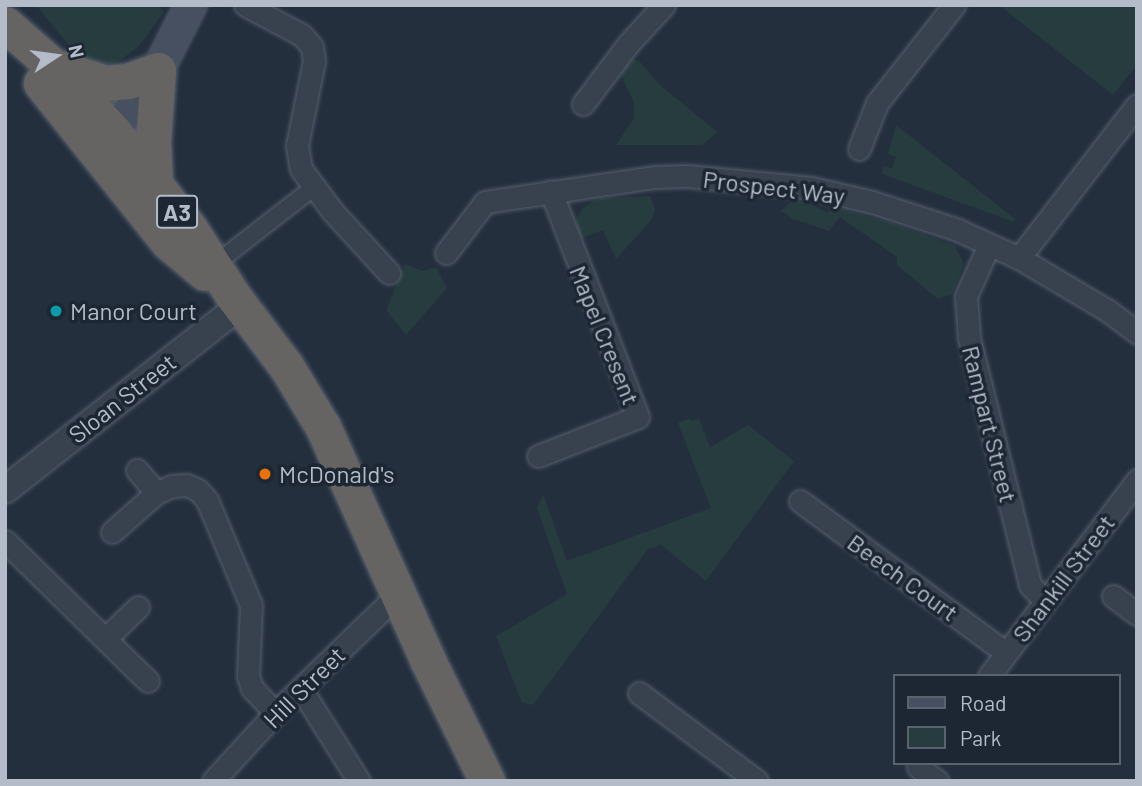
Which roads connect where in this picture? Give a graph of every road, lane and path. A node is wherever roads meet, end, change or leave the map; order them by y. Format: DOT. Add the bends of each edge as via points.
graph roads {
  1 [pos="191,5"];
  2 [pos="245,5"];
  3 [pos="664,5"];
  4 [pos="954,5"];
  5 [pos="5,24"];
  6 [pos="5,31"];
  7 [pos="53,66"];
  8 [pos="158,69"];
  9 [pos="583,104"];
  10 [pos="1137,105"];
  11 [pos="103,142"];
  12 [pos="859,149"];
  13 [pos="155,183"];
  14 [pos="313,188"];
  15 [pos="551,191"];
  16 [pos="989,245"];
  17 [pos="446,253"];
  18 [pos="1019,258"];
  19 [pos="388,264"];
  20 [pos="214,265"];
  21 [pos="236,301"];
  22 [pos="1137,333"];
  23 [pos="538,456"];
  24 [pos="137,470"];
  25 [pos="1137,480"];
  26 [pos="5,490"];
  27 [pos="156,494"];
  28 [pos="800,501"];
  29 [pos="112,532"];
  30 [pos="5,541"];
  31 [pos="397,595"];
  32 [pos="1113,596"];
  33 [pos="1044,600"];
  34 [pos="138,607"];
  35 [pos="1137,614"];
  36 [pos="105,639"];
  37 [pos="1006,653"];
  38 [pos="990,674"];
  39 [pos="148,681"];
  40 [pos="301,689"];
  41 [pos="639,693"];
  42 [pos="275,713"];
  43 [pos="915,770"];
  44 [pos="213,781"];
  45 [pos="359,781"];
  46 [pos="486,781"];
  47 [pos="757,781"];
  48 [pos="937,781"];
  1 -- 8 [label="main road"];
  2 -- 14 [label="street" via="302,34 312,47 314,61 297,145 301,169"];
  3 -- 9 [label="street"];
  4 -- 12 [label="street" via="877,103"];
  5 -- 7 [label="highway, A3"];
  6 -- 11 [label="highway, A3"];
  7 -- 8 [label="highway" via="106,83"];
  7 -- 11 [label="highway, A3"];
  8 -- 11 [label="main road"];
  8 -- 13 [label="highway" via="152,142"];
  10 -- 18 [label="street"];
  11 -- 13 [label="highway, A3"];
  11 -- 21 [label="highway, A3" via="168,242"];
  13 -- 20 [label="highway, A3"];
  14 -- 19 [label="street"];
  14 -- 20 [label="street"];
  15 -- 16 [label="street, Prospect Way" via="687,176 812,188 872,202"];
  15 -- 17 [label="street, Prospect Way" via="485,202"];
  15 -- 23 [label="street, Mapel Cresent" via="638,417"];
  16 -- 18 [label="street, Prospect Way"];
  16 -- 33 [label="street, Rampart Street" via="966,296 969,338 1030,585"];
  18 -- 22 [label="street, Prospect Way"];
  20 -- 21 [label="highway, A3"];
  21 -- 26 [label="street, Sloan Street"];
  21 -- 31 [label="highway, A3" via="286,366 323,428"];
  24 -- 27 [label="street"];
  25 -- 33 [label="street, Shankill Street"];
  27 -- 29 [label="street"];
  27 -- 42 [label="street" via="187,485 207,500 251,605 248,676 252,688"];
  28 -- 37 [label="street, Beech Court"];
  30 -- 36 [label="street"];
  31 -- 40 [label="street, Hill Street"];
  31 -- 46 [label="highway, A3"];
  32 -- 35 [label="street"];
  33 -- 37 [label="street, Shankill Street"];
  34 -- 36 [label="street"];
  36 -- 39 [label="street"];
  37 -- 38 [label="street, Shankill Street"];
  40 -- 42 [label="street, Hill Street"];
  40 -- 45 [label="street"];
  41 -- 47 [label="street"];
  42 -- 44 [label="street, Hill Street"];
  43 -- 48 [label="street"];
}
